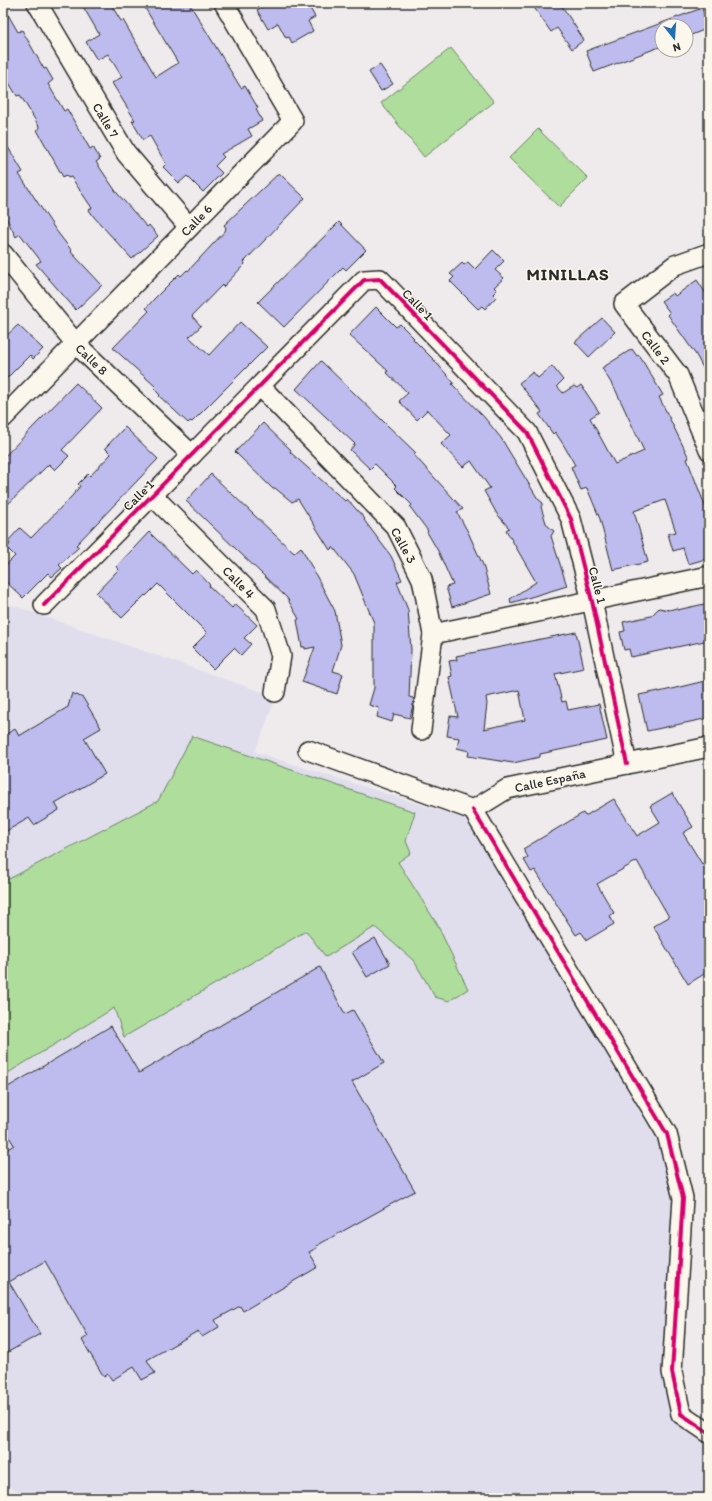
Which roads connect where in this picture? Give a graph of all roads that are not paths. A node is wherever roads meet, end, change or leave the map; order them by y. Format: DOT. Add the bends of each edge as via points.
graph roads {
  1 [pos="37,3"];
  2 [pos="224,3"];
  3 [pos="189,227"];
  4 [pos="709,252"];
  5 [pos="3,254"];
  6 [pos="76,344"];
  7 [pos="260,386"];
  8 [pos="3,418"];
  9 [pos="709,450"];
  10 [pos="192,455"];
  11 [pos="152,495"];
  12 [pos="709,576"];
  13 [pos="592,600"];
  14 [pos="44,605"];
  15 [pos="433,634"];
  16 [pos="275,692"];
  17 [pos="421,730"];
  18 [pos="709,747"];
  19 [pos="308,750"];
  20 [pos="627,764"];
  21 [pos="474,810"];
  22 [pos="709,1433"];
  1 -- 3 [label="street, Calle 7" via="126,153"];
  2 -- 3 [label="street, Calle 6" via="293,121"];
  3 -- 6 [label="street, Calle 6"];
  4 -- 9 [label="street, Calle 2" via="675,266 624,304 678,375"];
  5 -- 6 [label="street, Calle 8"];
  6 -- 8 [label="street, Calle 6"];
  6 -- 10 [label="street, Calle 8"];
  7 -- 10 [label="street, Calle 1"];
  7 -- 13 [label="street, Calle 1" via="364,280 380,279 526,432 571,518"];
  7 -- 15 [label="street, Calle 3" via="396,527 422,579"];
  10 -- 11 [label="street, Calle 1"];
  11 -- 14 [label="street, Calle 1"];
  11 -- 16 [label="street, Calle 4" via="266,609 282,656"];
  12 -- 13 [label="street"];
  13 -- 15 [label="street"];
  13 -- 20 [label="street, Calle 1"];
  15 -- 17 [label="street, Calle 3"];
  18 -- 20 [label="street, Calle España"];
  19 -- 21 [label="street"];
  20 -- 21 [label="street, Calle España" via="507,789"];
  21 -- 22 [label="street" via="667,1134 683,1198 672,1372 681,1414"];
}
